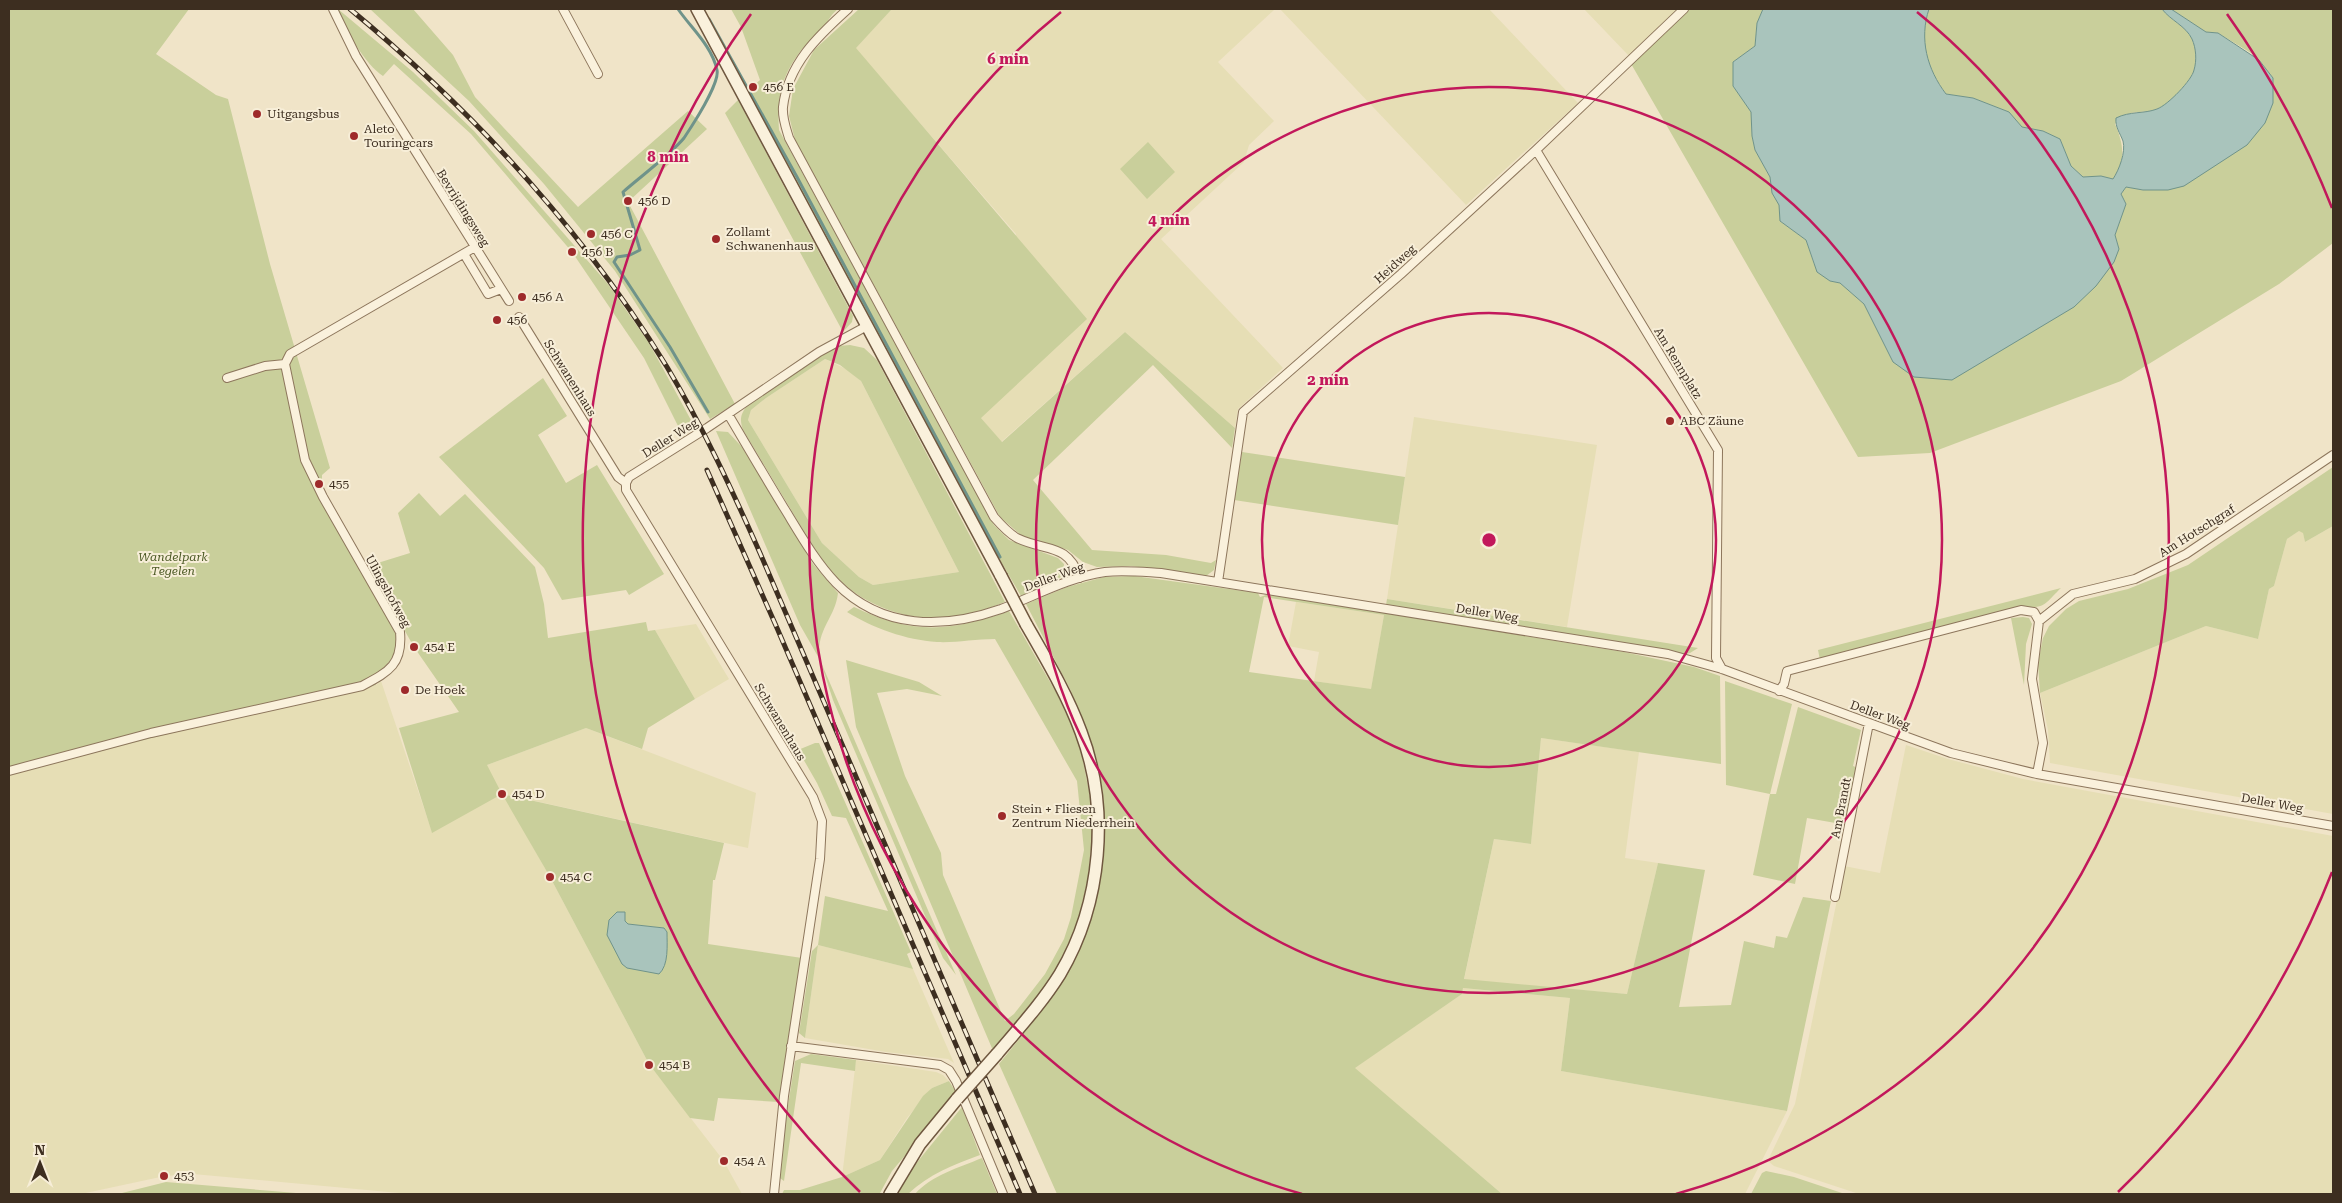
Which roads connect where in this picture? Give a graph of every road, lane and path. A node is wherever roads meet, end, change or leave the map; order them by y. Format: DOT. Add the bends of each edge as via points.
graph roads {
  1 [pos="333,9"];
  2 [pos="564,9"];
  3 [pos="687,9"];
  4 [pos="697,9"];
  5 [pos="848,9"];
  6 [pos="1684,9"];
  7 [pos="719,50"];
  8 [pos="598,74"];
  9 [pos="1536,150"];
  10 [pos="475,247"];
  11 [pos="464,254"];
  12 [pos="501,289"];
  13 [pos="509,301"];
  14 [pos="519,317"];
  15 [pos="867,326"];
  16 [pos="284,364"];
  17 [pos="227,378"];
  18 [pos="728,414"];
  19 [pos="2333,455"];
  20 [pos="626,483"];
  21 [pos="1080,578"];
  22 [pos="1218,582"];
  23 [pos="2039,621"];
  24 [pos="1722,668"];
  25 [pos="1779,691"];
  26 [pos="1869,723"];
  27 [pos="9,771"];
  28 [pos="2037,774"];
  29 [pos="2333,826"];
  30 [pos="1835,897"];
  31 [pos="791,1046"];
  32 [pos="774,1194"];
  33 [pos="890,1194"];
  34 [pos="1002,1194"];
  1 -- 10 [label="street, Bevrijdingsweg" via="356,56"];
  2 -- 8 [label="street"];
  3 -- 7 [label="main road"];
  4 -- 7 [label="main road"];
  5 -- 21 [label="street" via="806,50 789,83 783,108 789,138 994,517 1016,538 1068,556"];
  6 -- 9 [label="street, Heidweg"];
  7 -- 15 [label="main road"];
  9 -- 22 [label="street, Heidweg" via="1243,412"];
  9 -- 24 [label="street, Am Rennplatz" via="1718,450 1716,658"];
  10 -- 11 [label="street"];
  10 -- 12 [label="street, Bevrijdingsweg"];
  11 -- 12 [label="street, Bevrijdingsweg" via="488,294"];
  11 -- 16 [label="street" via="290,354"];
  12 -- 13 [label="street, Bevrijdingsweg"];
  14 -- 20 [label="street, Schwanenhaus" via="618,477"];
  15 -- 18 [label="street, Deller Weg" via="819,352"];
  15 -- 33 [label="main road, bridge" via="1082,732 1094,782 1098,840 1087,908 1061,972 1036,1009 920,1144"];
  16 -- 17 [label="street" via="265,366"];
  16 -- 27 [label="street, Ulingshofweg" via="305,460 322,497 400,632 402,645 398,658 383,675 362,686 151,733"];
  18 -- 20 [label="street, Deller Weg" via="629,477"];
  18 -- 21 [label="street, Deller Weg" via="821,566 844,590 868,607 908,621 930,624 953,622 1002,608"];
  19 -- 23 [label="street, Am Hotschgraf" via="2186,554 2135,579 2073,594"];
  20 -- 31 [label="street, Schwanenhaus" via="626,490 813,797 822,821 820,859"];
  21 -- 22 [label="street, Deller Weg" via="1104,572 1131,571"];
  22 -- 24 [label="street, Deller Weg" via="1668,654"];
  23 -- 25 [label="street" via="2034,612 2021,610 1787,671"];
  23 -- 28 [label="street" via="2032,679 2043,743"];
  24 -- 25 [label="street, Deller Weg"];
  25 -- 26 [label="street, Deller Weg"];
  26 -- 28 [label="street, Deller Weg" via="1951,753"];
  26 -- 30 [label="street, Am Brandt"];
  28 -- 29 [label="street, Deller Weg"];
  31 -- 32 [label="street, Schwanenhaus"];
  31 -- 34 [label="street" via="920,1062 949,1070"];
}
